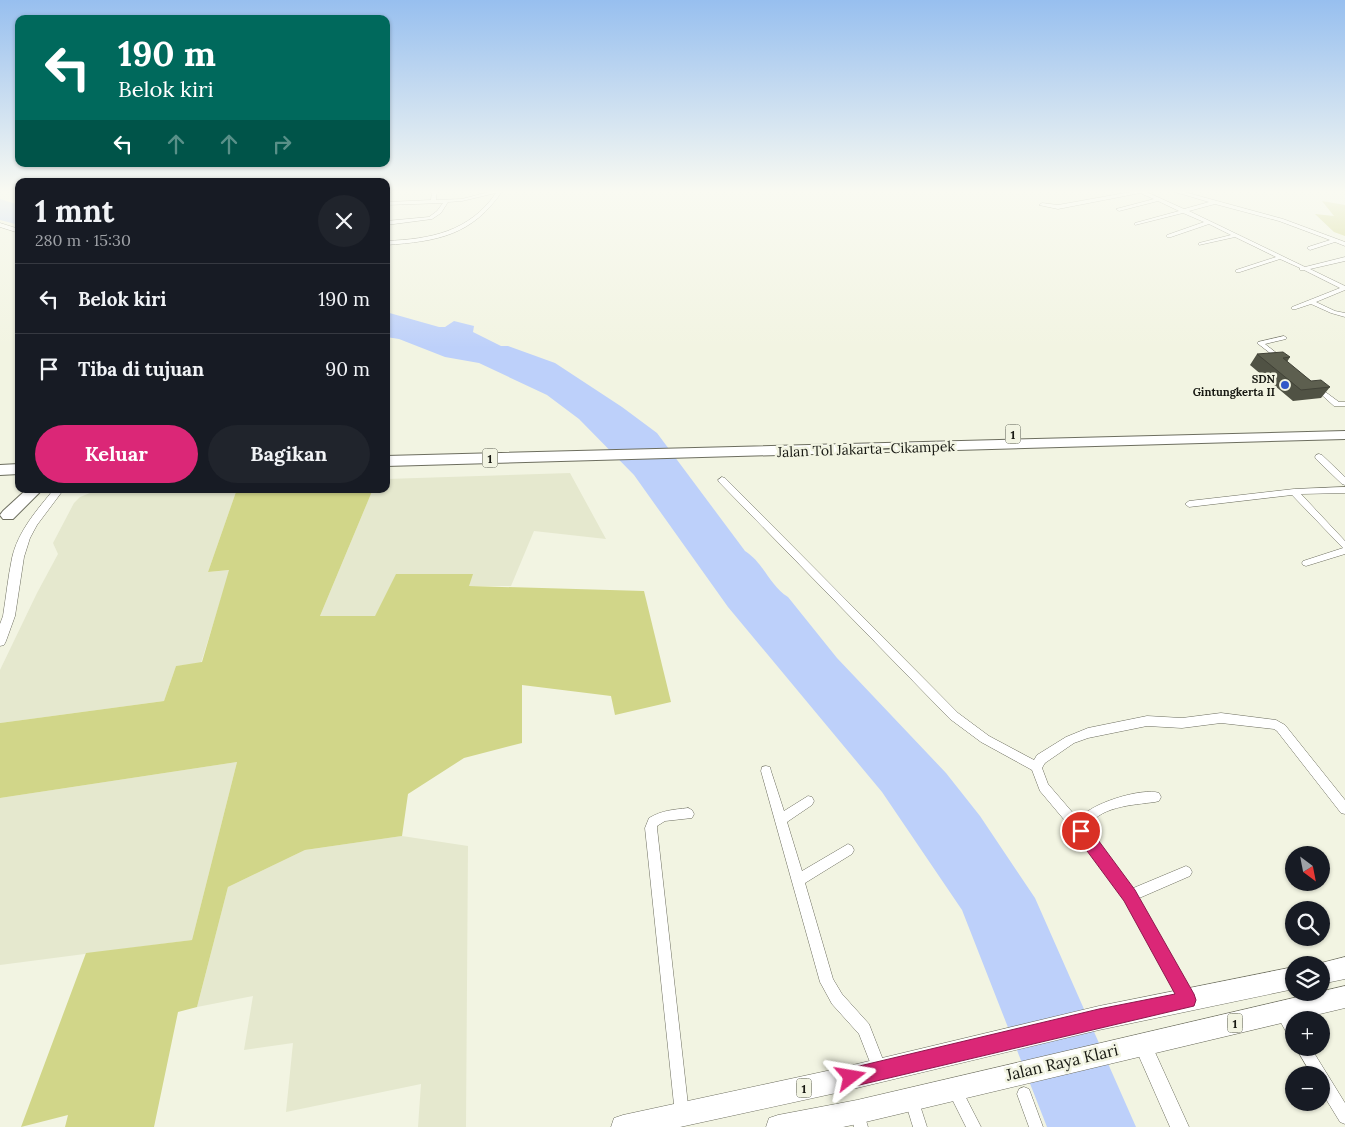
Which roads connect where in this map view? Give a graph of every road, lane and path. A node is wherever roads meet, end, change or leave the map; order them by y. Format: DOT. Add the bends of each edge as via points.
graph roads {
  1 [pos="1205,243"];
  2 [pos="1249,243"];
  3 [pos="1328,243"];
  4 [pos="1200,244"];
  5 [pos="1310,248"];
  6 [pos="1278,258"];
  7 [pos="1345,259"];
  8 [pos="1302,269"];
  9 [pos="1238,271"];
  10 [pos="1312,302"];
  11 [pos="1294,308"];
  12 [pos="1345,315"];
  13 [pos="1284,338"];
  14 [pos="1290,366"];
  15 [pos="1309,381"];
  16 [pos="1345,404"];
  17 [pos="1345,425"];
  18 [pos="1345,435"];
  19 [pos="685,448"];
  20 [pos="390,450"];
  21 [pos="588,451"];
  22 [pos="1318,457"];
  23 [pos="0,459"];
  24 [pos="15,459"];
  25 [pos="468,459"];
  26 [pos="390,461"];
  27 [pos="390,465"];
  28 [pos="15,469"];
  29 [pos="0,470"];
  30 [pos="722,480"];
  31 [pos="1345,482"];
  32 [pos="1345,490"];
  33 [pos="1294,492"];
  34 [pos="32,493"];
  35 [pos="56,493"];
  36 [pos="1189,504"];
  37 [pos="8,515"];
  38 [pos="1344,543"];
  39 [pos="1345,551"];
  40 [pos="1306,563"];
  41 [pos="0,641"];
  42 [pos="1036,767"];
  43 [pos="766,771"];
  44 [pos="1156,797"];
  45 [pos="808,801"];
  46 [pos="1345,809"];
  47 [pos="688,814"];
  48 [pos="781,820"];
  49 [pos="1081,831"];
  50 [pos="848,850"];
  51 [pos="1186,872"];
  52 [pos="797,881"];
  53 [pos="1129,896"];
  54 [pos="1345,968"];
  55 [pos="1330,971"];
  56 [pos="1285,980"];
  57 [pos="1345,997"];
  58 [pos="1188,1000"];
  59 [pos="1281,1012"];
  60 [pos="1285,1018"];
  61 [pos="1134,1047"];
  62 [pos="880,1070"];
  63 [pos="954,1089"];
  64 [pos="1330,1091"];
  65 [pos="1024,1094"];
  66 [pos="912,1098"];
  67 [pos="682,1114"];
  68 [pos="1345,1116"];
  69 [pos="859,1120"];
  70 [pos="623,1127"];
  71 [pos="778,1127"];
  72 [pos="920,1127"];
  73 [pos="974,1127"];
  74 [pos="1036,1127"];
  75 [pos="1180,1127"];
  1 -- 4 [label="street"];
  2 -- 6 [label="street"];
  3 -- 5 [label="street"];
  6 -- 8 [label="street"];
  6 -- 9 [label="street"];
  7 -- 8 [label="street"];
  8 -- 10 [label="street" via="1345,288"];
  10 -- 11 [label="street"];
  10 -- 12 [label="street"];
  13 -- 14 [label="street" via="1260,343"];
  15 -- 16 [label="street" via="1337,404"];
  17 -- 19 [label="highway, Jalan Tol Jakarta–Cikampek / 1"];
  18 -- 19 [label="highway, Jalan Tol Jakarta–Cikampek / 1"];
  19 -- 21 [label="highway, Jalan Tol Jakarta–Cikampek / 1"];
  20 -- 21 [label="highway, Jalan Tol Jakarta–Cikampek / 1"];
  21 -- 25 [label="highway, Jalan Tol Jakarta–Cikampek / 1"];
  22 -- 31 [label="street"];
  23 -- 24 [label="highway"];
  25 -- 26 [label="highway, Jalan Tol Jakarta–Cikampek / 1"];
  25 -- 27 [label="highway"];
  28 -- 29 [label="highway"];
  30 -- 42 [label="street" via="954,716 985,739"];
  32 -- 33 [label="street"];
  33 -- 36 [label="street"];
  33 -- 38 [label="street"];
  34 -- 37 [label="highway"];
  35 -- 41 [label="street" via="33,523 21,548 9,616"];
  39 -- 40 [label="street"];
  42 -- 46 [label="street" via="1040,759 1070,740 1147,721 1182,723 1220,718 1276,725"];
  42 -- 49 [label="street" via="1044,787"];
  43 -- 48 [label="street"];
  44 -- 49 [label="street" via="1132,800 1100,811 1087,818"];
  45 -- 48 [label="street"];
  47 -- 67 [label="street" via="664,816 653,822 651,828"];
  48 -- 52 [label="street"];
  49 -- 53 [label="street"];
  50 -- 52 [label="street"];
  51 -- 53 [label="street"];
  52 -- 62 [label="street" via="827,982 837,999 864,1029"];
  53 -- 58 [label="street"];
  54 -- 55 [label="highway"];
  56 -- 58 [label="highway, 1"];
  57 -- 59 [label="highway, Jalan Raya Klari / 1"];
  58 -- 62 [label="highway, 1"];
  59 -- 60 [label="street"];
  59 -- 61 [label="highway, Jalan Raya Klari / 1"];
  61 -- 63 [label="highway, Jalan Raya Klari / 1" via="998,1076"];
  61 -- 75 [label="street"];
  62 -- 67 [label="highway, 1"];
  63 -- 66 [label="highway, Jalan Raya Klari / 1"];
  63 -- 73 [label="street"];
  64 -- 68 [label="street"];
  65 -- 74 [label="street"];
  66 -- 69 [label="highway, Jalan Raya Klari / 1"];
  66 -- 72 [label="street"];
  67 -- 70 [label="highway, 1"];
  69 -- 71 [label="highway, Jalan Raya Klari / 1"];
}
